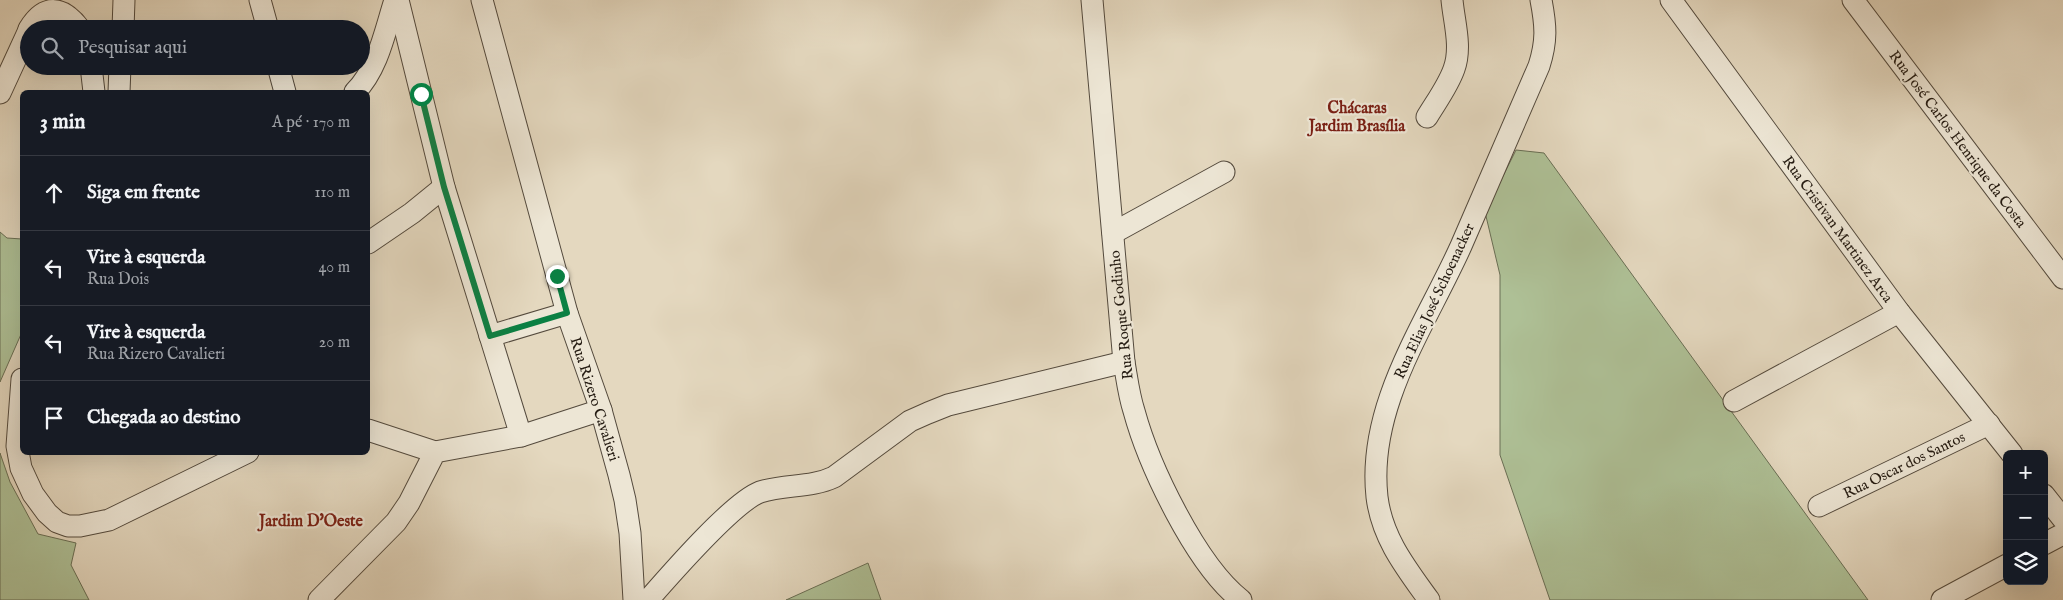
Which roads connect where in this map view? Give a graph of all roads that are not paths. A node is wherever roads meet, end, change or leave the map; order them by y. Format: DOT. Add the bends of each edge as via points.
graph roads {
  1 [pos="124,0"];
  2 [pos="260,0"];
  3 [pos="396,0"];
  4 [pos="482,0"];
  5 [pos="1092,0"];
  6 [pos="1452,0"];
  7 [pos="1541,0"];
  8 [pos="1671,0"];
  9 [pos="1852,0"];
  10 [pos="34,20"];
  11 [pos="72,20"];
  12 [pos="123,20"];
  13 [pos="266,20"];
  14 [pos="20,49"];
  15 [pos="370,71"];
  16 [pos="92,75"];
  17 [pos="120,75"];
  18 [pos="280,75"];
  19 [pos="368,75"];
  20 [pos="94,90"];
  21 [pos="120,90"];
  22 [pos="284,90"];
  23 [pos="356,90"];
  24 [pos="0,93"];
  25 [pos="1427,117"];
  26 [pos="1224,172"];
  27 [pos="444,187"];
  28 [pos="1113,232"];
  29 [pos="370,242"];
  30 [pos="2063,278"];
  31 [pos="1899,312"];
  32 [pos="567,313"];
  33 [pos="490,336"];
  34 [pos="1124,362"];
  35 [pos="1734,401"];
  36 [pos="20,406"];
  37 [pos="601,410"];
  38 [pos="1989,424"];
  39 [pos="370,431"];
  40 [pos="522,436"];
  41 [pos="2009,450"];
  42 [pos="435,452"];
  43 [pos="242,455"];
  44 [pos="2048,500"];
  45 [pos="1819,506"];
  46 [pos="2063,519"];
  47 [pos="2063,534"];
  48 [pos="2048,542"];
  49 [pos="2003,567"];
  50 [pos="319,600"];
  51 [pos="634,600"];
  52 [pos="648,600"];
  53 [pos="1240,600"];
  54 [pos="1429,600"];
  55 [pos="1942,600"];
  1 -- 12 [label="street"];
  2 -- 13 [label="street"];
  3 -- 15 [label="street"];
  3 -- 27 [label="street"];
  4 -- 32 [label="street, Rua Rizero Cavalieri"];
  5 -- 28 [label="street, Rua Roque Godinho"];
  6 -- 25 [label="street" via="1457,52 1454,69"];
  7 -- 54 [label="street, Rua Elias José Schoenacker" via="1546,33 1539,66 1390,396 1380,431 1376,472 1382,524 1395,551"];
  8 -- 31 [label="street, Rua Cristivan Martinez Arca"];
  9 -- 30 [label="street, Rua José Carlos Henrique da Costa"];
  10 -- 11 [label="street" via="45,11 56,10"];
  14 -- 24 [label="street"];
  16 -- 20 [label="street"];
  17 -- 21 [label="street"];
  18 -- 22 [label="street"];
  19 -- 23 [label="street"];
  26 -- 28 [label="street"];
  27 -- 29 [label="street"];
  27 -- 33 [label="street"];
  28 -- 34 [label="street, Rua Roque Godinho"];
  31 -- 35 [label="street"];
  31 -- 38 [label="street, Rua Cristivan Martinez Arca"];
  32 -- 33 [label="street"];
  32 -- 37 [label="street, Rua Rizero Cavalieri"];
  33 -- 40 [label="street"];
  34 -- 52 [label="street" via="948,406 910,422 822,483 780,487 759,493 722,521"];
  34 -- 53 [label="street, Rua Roque Godinho" via="1133,410 1153,464 1187,532 1211,568"];
  36 -- 43 [label="street" via="17,446 21,468 33,494 47,513 68,526 109,520"];
  37 -- 40 [label="street"];
  37 -- 51 [label="street, Rua Rizero Cavalieri" via="626,500"];
  38 -- 41 [label="street, Rua Cristivan Martinez Arca"];
  38 -- 45 [label="street, Rua Oscar dos Santos"];
  39 -- 42 [label="street"];
  40 -- 42 [label="street"];
  42 -- 50 [label="street" via="410,503 396,522"];
  44 -- 46 [label="street"];
  47 -- 48 [label="street"];
  49 -- 55 [label="street"];
}
